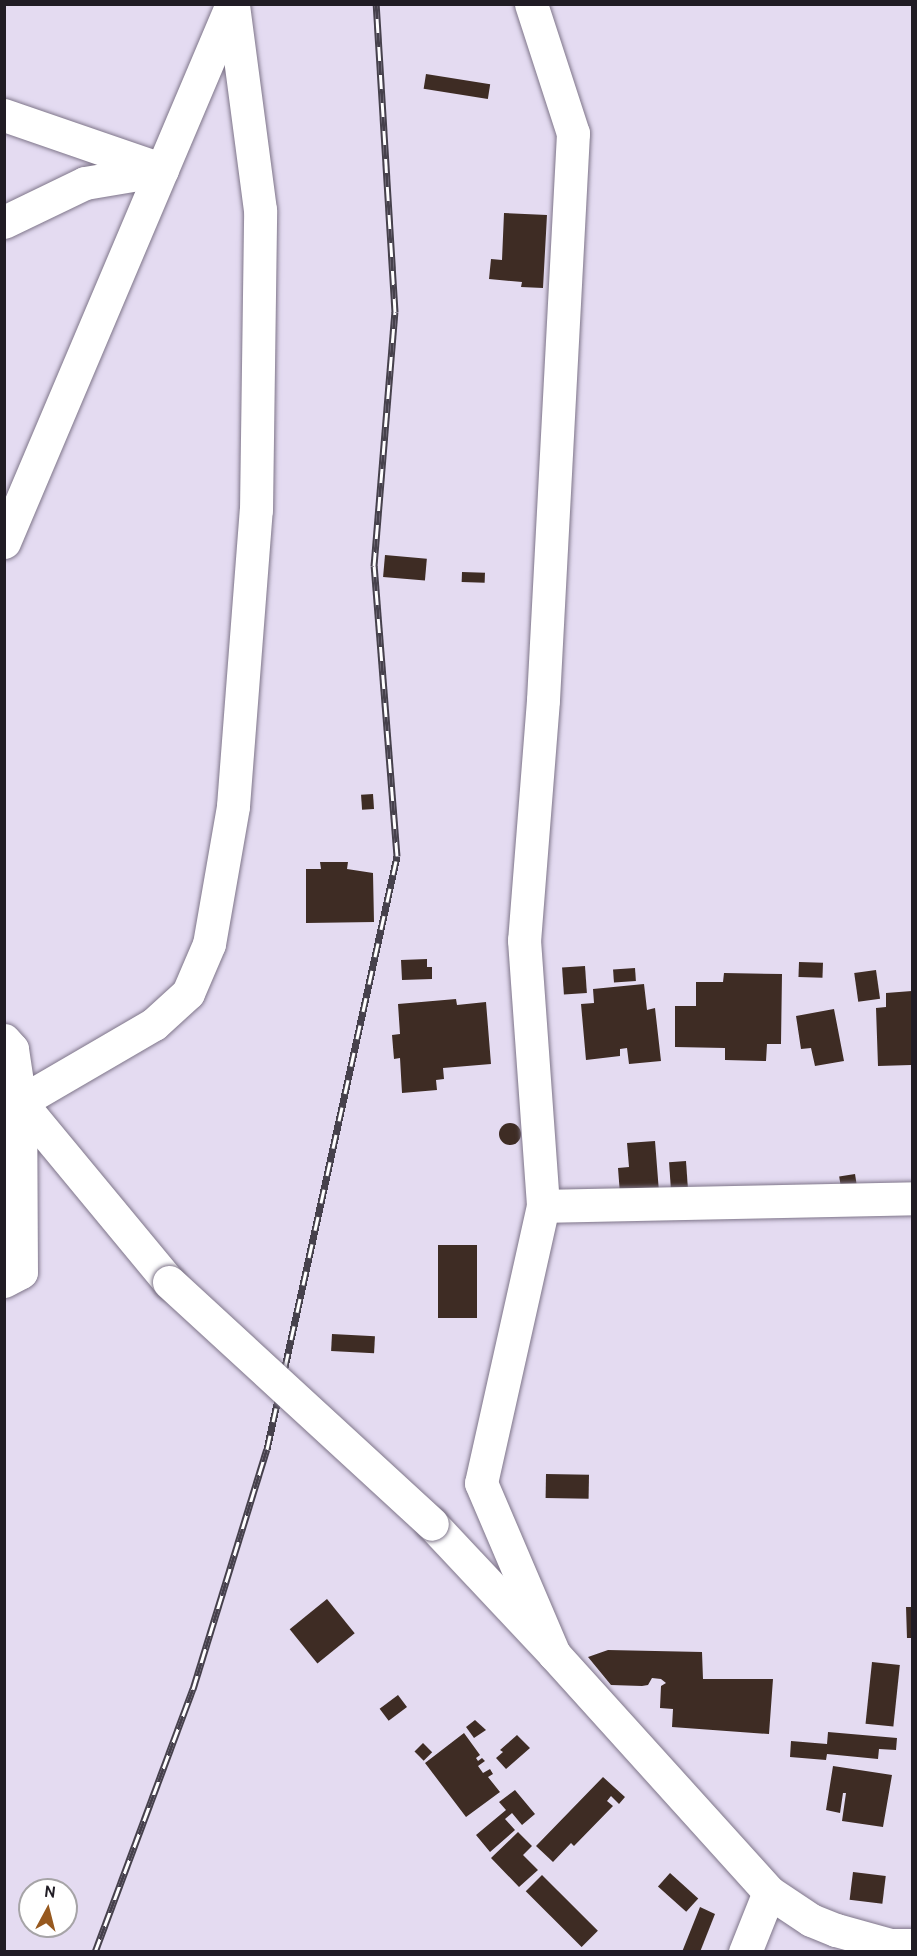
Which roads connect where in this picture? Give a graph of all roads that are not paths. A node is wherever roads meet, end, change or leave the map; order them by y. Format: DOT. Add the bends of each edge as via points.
graph roads {
  1 [pos="232,4"];
  2 [pos="531,4"];
  3 [pos="4,115"];
  4 [pos="162,170"];
  5 [pos="4,222"];
  6 [pos="4,542"];
  7 [pos="4,1040"];
  8 [pos="20,1102"];
  9 [pos="912,1198"];
  10 [pos="543,1206"];
  11 [pos="4,1281"];
  12 [pos="554,1654"];
  13 [pos="769,1892"];
  14 [pos="912,1945"];
  15 [pos="745,1952"];
  1 -- 4 [label="street"];
  1 -- 8 [label="street" via="260,210 256,510 233,806 209,944 188,993 154,1024"];
  2 -- 10 [label="street" via="573,133 543,700 524,940"];
  3 -- 4 [label="street"];
  4 -- 5 [label="street" via="85,183"];
  4 -- 6 [label="street"];
  7 -- 8 [label="street" via="12,1049"];
  8 -- 11 [label="street" via="21,1272"];
  8 -- 12 [label="street, bridge" via="169,1282 432,1524"];
  9 -- 10 [label="street"];
  10 -- 12 [label="street" via="481,1483"];
  12 -- 13 [label="street"];
  13 -- 14 [label="street" via="828,1927 890,1946"];
  13 -- 15 [label="street"];
}
